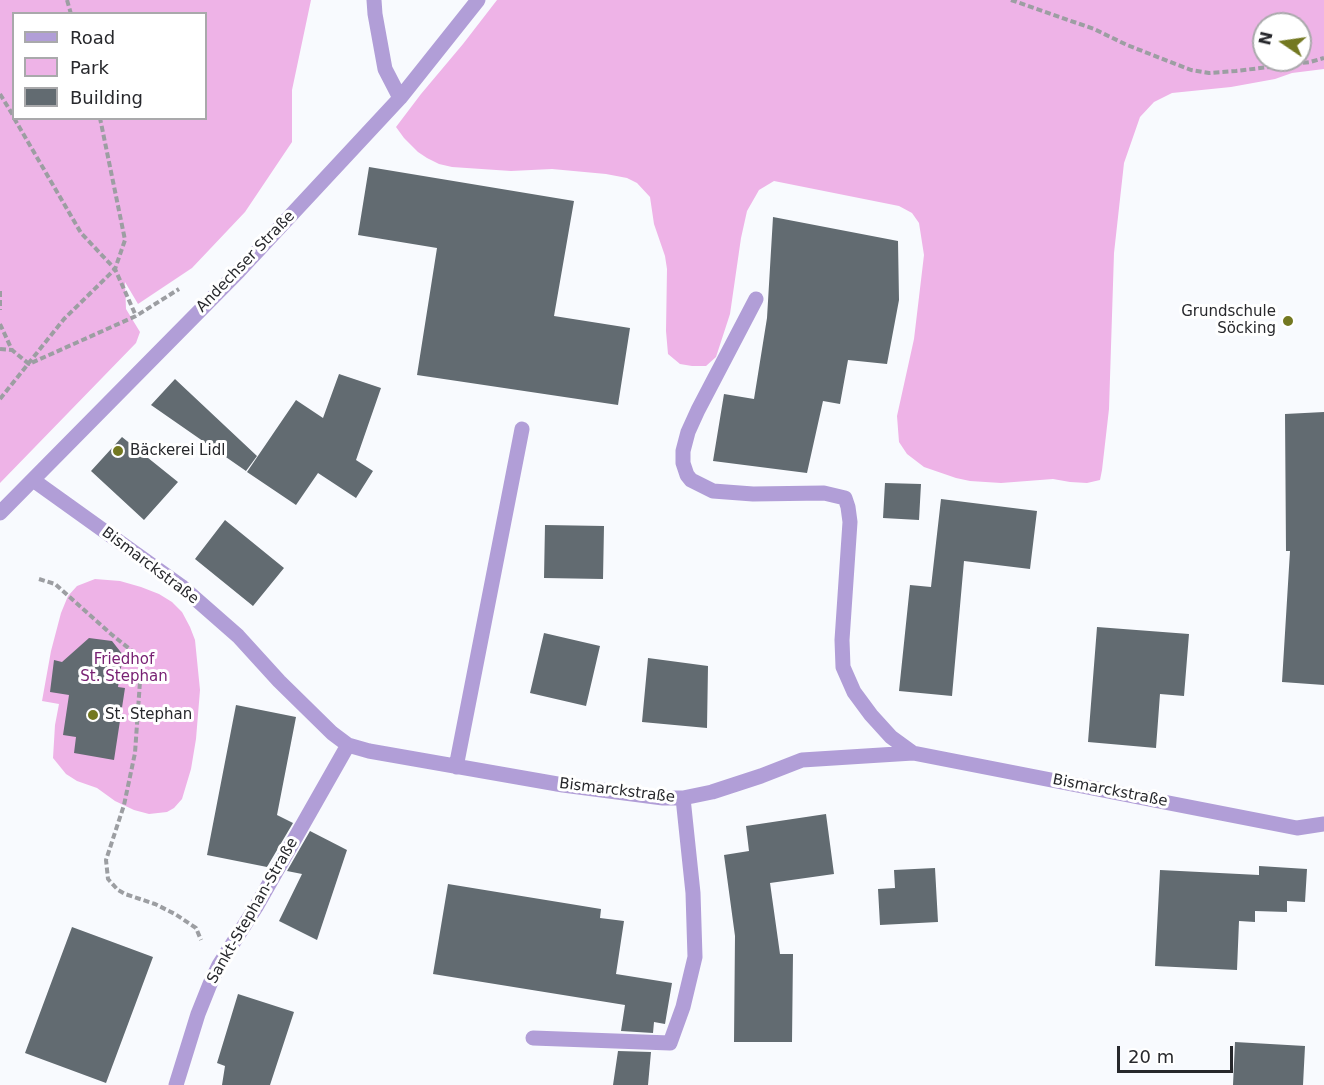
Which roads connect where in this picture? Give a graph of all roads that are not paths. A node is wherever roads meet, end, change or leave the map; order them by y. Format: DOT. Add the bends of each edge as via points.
graph roads {
  1 [pos="374,0"];
  2 [pos="478,0"];
  3 [pos="400,98"];
  4 [pos="756,299"];
  5 [pos="522,429"];
  6 [pos="33,480"];
  7 [pos="0,513"];
  8 [pos="348,745"];
  9 [pos="913,753"];
  10 [pos="456,767"];
  11 [pos="683,798"];
  12 [pos="1324,824"];
  13 [pos="533,1038"];
  14 [pos="176,1085"];
  1 -- 3 [label="street" via="385,69"];
  2 -- 3 [label="street, Andechser Straße"];
  3 -- 6 [label="street, Andechser Straße" via="240,271"];
  4 -- 9 [label="street" via="688,432 683,451 687,475 713,491 824,493 845,498 850,522 843,667 854,692 871,715"];
  5 -- 10 [label="street"];
  6 -- 7 [label="street, Andechser Straße"];
  6 -- 8 [label="street, Bismarckstraße" via="181,586 238,636 279,681"];
  8 -- 10 [label="street, Bismarckstraße"];
  8 -- 14 [label="street, Sankt-Stephan-Straße" via="219,965 198,1014"];
  9 -- 11 [label="street, Bismarckstraße" via="802,760 712,792"];
  9 -- 12 [label="street, Bismarckstraße" via="1297,828"];
  10 -- 11 [label="street, Bismarckstraße" via="615,793"];
  11 -- 13 [label="street" via="695,957 670,1042"];
}
